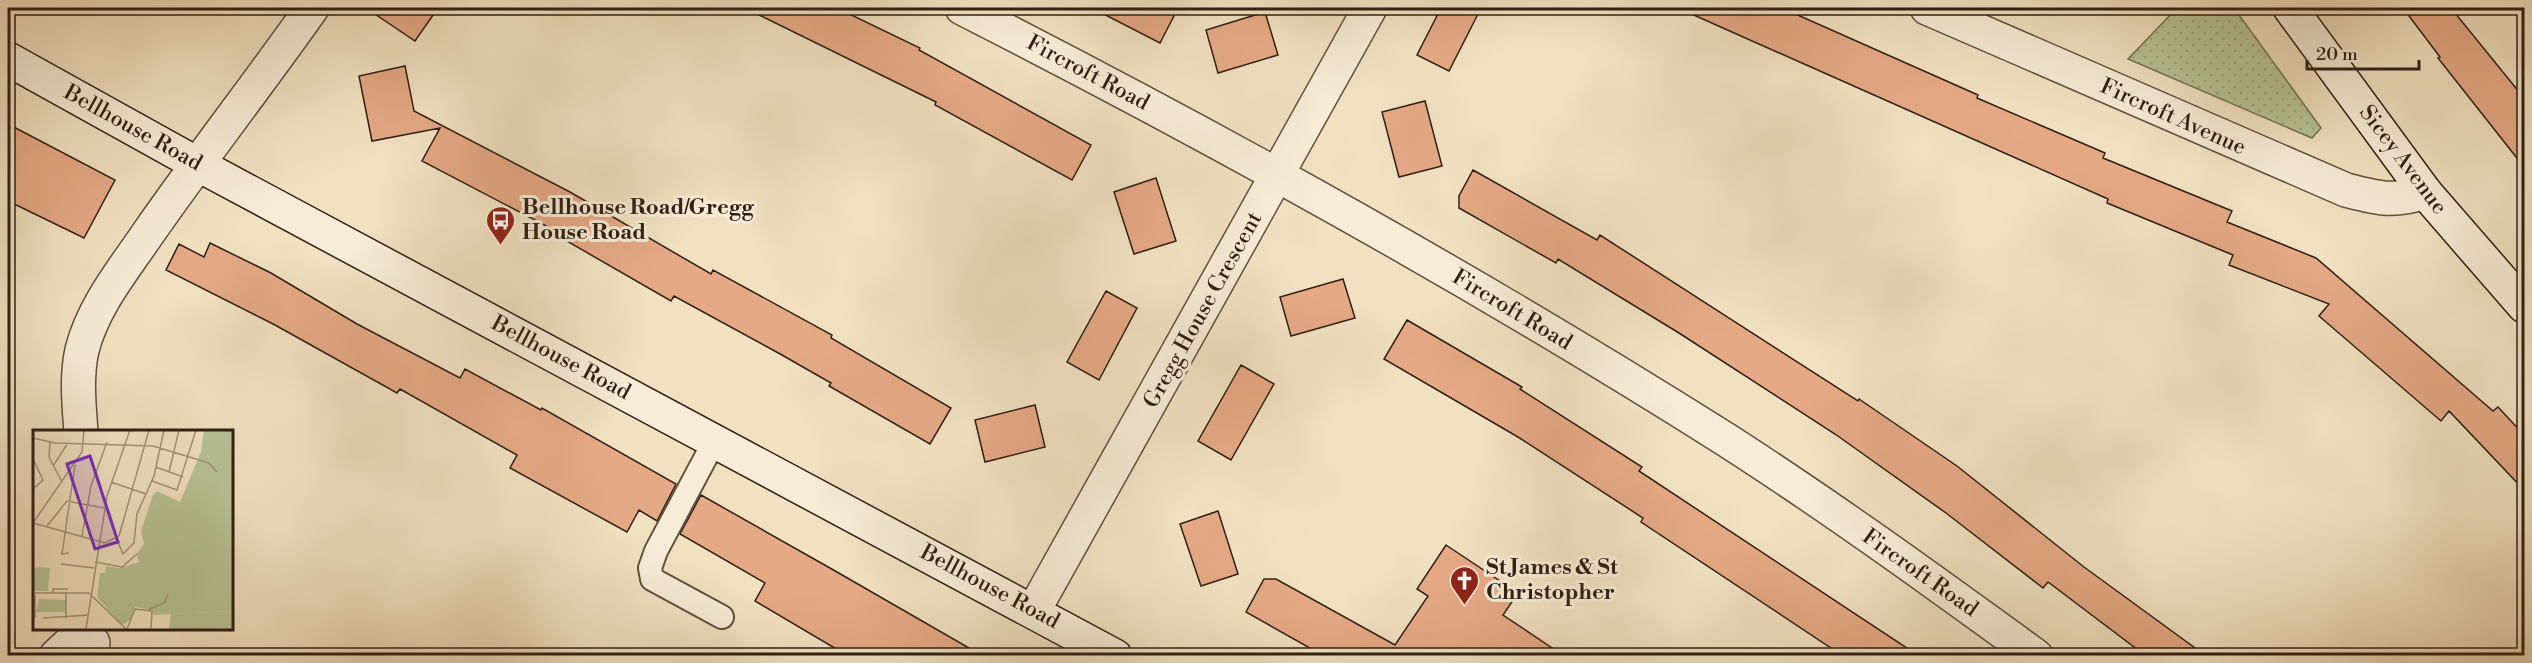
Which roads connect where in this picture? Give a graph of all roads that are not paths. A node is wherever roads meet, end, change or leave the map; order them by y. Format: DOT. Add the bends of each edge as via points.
graph roads {
  1 [pos="312,8"];
  2 [pos="962,8"];
  3 [pos="1370,8"];
  4 [pos="1927,8"];
  5 [pos="2290,8"];
  6 [pos="8,59"];
  7 [pos="197,164"];
  8 [pos="1279,175"];
  9 [pos="2425,192"];
  10 [pos="2524,306"];
  11 [pos="81,430"];
  12 [pos="716,440"];
  13 [pos="1034,610"];
  14 [pos="722,617"];
  15 [pos="96,642"];
  16 [pos="56,656"];
  17 [pos="1115,656"];
  18 [pos="2036,656"];
  1 -- 7 [label="street"];
  2 -- 8 [label="street, Fircroft Road"];
  3 -- 8 [label="street, Gregg House Crescent"];
  4 -- 9 [label="street, Fircroft Avenue" via="2346,190 2386,200"];
  5 -- 9 [label="street, Sicey Avenue"];
  6 -- 7 [label="street, Bellhouse Road"];
  7 -- 11 [label="street" via="107,293 91,323 78,384"];
  7 -- 12 [label="street, Bellhouse Road"];
  8 -- 13 [label="street, Gregg House Crescent"];
  8 -- 18 [label="street, Fircroft Road" via="1489,294 1728,441"];
  9 -- 10 [label="street, Sicey Avenue"];
  12 -- 13 [label="street, Bellhouse Road"];
  12 -- 14 [label="lane" via="650,568 652,579"];
  13 -- 17 [label="street, Bellhouse Road"];
  15 -- 16 [label="street" via="70,643"];
}
